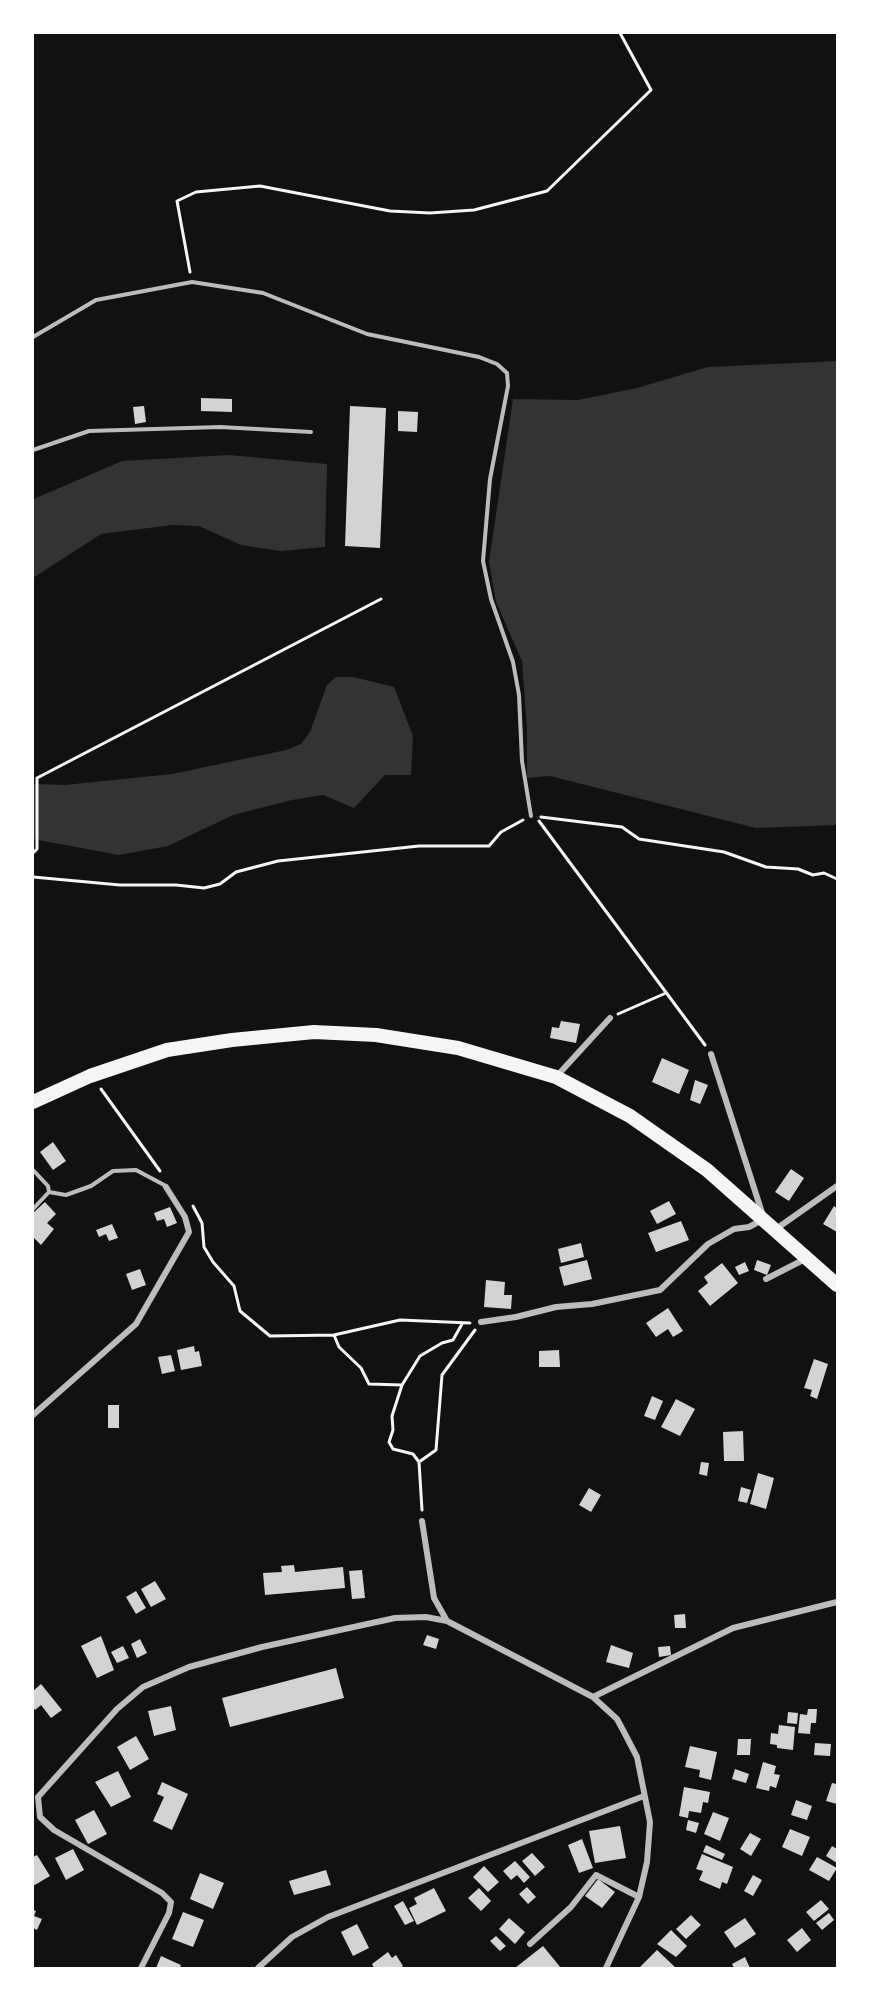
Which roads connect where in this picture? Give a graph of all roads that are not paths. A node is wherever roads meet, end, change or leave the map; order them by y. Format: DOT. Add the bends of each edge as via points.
graph roads {
  1 [pos="33,337"];
  2 [pos="311,432"];
  3 [pos="33,450"];
  4 [pos="531,816"];
  5 [pos="610,1018"];
  6 [pos="711,1054"];
  7 [pos="556,1077"];
  8 [pos="33,1102"];
  9 [pos="33,1170"];
  10 [pos="837,1186"];
  11 [pos="166,1187"];
  12 [pos="50,1192"];
  13 [pos="33,1209"];
  14 [pos="764,1219"];
  15 [pos="776,1230"];
  16 [pos="807,1258"];
  17 [pos="766,1279"];
  18 [pos="837,1285"];
  19 [pos="481,1322"];
  20 [pos="33,1415"];
  21 [pos="422,1521"];
  22 [pos="837,1602"];
  23 [pos="447,1621"];
  24 [pos="593,1697"];
  25 [pos="644,1796"];
  26 [pos="36,1799"];
  27 [pos="639,1897"];
  28 [pos="530,1944"];
  29 [pos="141,1968"];
  30 [pos="258,1968"];
  31 [pos="606,1968"];
  1 -- 4 [label="lane" via="96,300 192,282 263,293 368,334 479,357 507,373 508,386 490,479 483,561 491,599 513,662"];
  2 -- 3 [label="lane" via="220,427 89,431"];
  5 -- 7 [label="street"];
  6 -- 14 [label="street"];
  7 -- 8 [label="highway" via="458,1048 376,1035 314,1032 167,1050 90,1076"];
  7 -- 14 [label="highway" via="639,1123 707,1170"];
  9 -- 12 [label="lane"];
  10 -- 15 [label="street"];
  11 -- 12 [label="lane" via="136,1170 113,1171 91,1186 66,1195"];
  11 -- 20 [label="street" via="185,1216 189,1232 136,1324"];
  12 -- 13 [label="lane"];
  14 -- 15 [label="highway"];
  14 -- 19 [label="street" via="734,1229 708,1244 660,1290"];
  15 -- 16 [label="highway"];
  16 -- 17 [label="street"];
  16 -- 18 [label="highway"];
  21 -- 23 [label="street" via="434,1598"];
  22 -- 24 [label="street" via="733,1628"];
  23 -- 24 [label="street"];
  23 -- 26 [label="street" via="395,1618 189,1667 143,1687 117,1709"];
  24 -- 25 [label="street" via="617,1719 633,1748"];
  25 -- 27 [label="street" via="650,1822"];
  25 -- 30 [label="street" via="357,1904 292,1937"];
  26 -- 29 [label="street" via="40,1817 54,1830 171,1902"];
  27 -- 28 [label="street" via="596,1875 571,1907"];
  27 -- 31 [label="street"];
}
